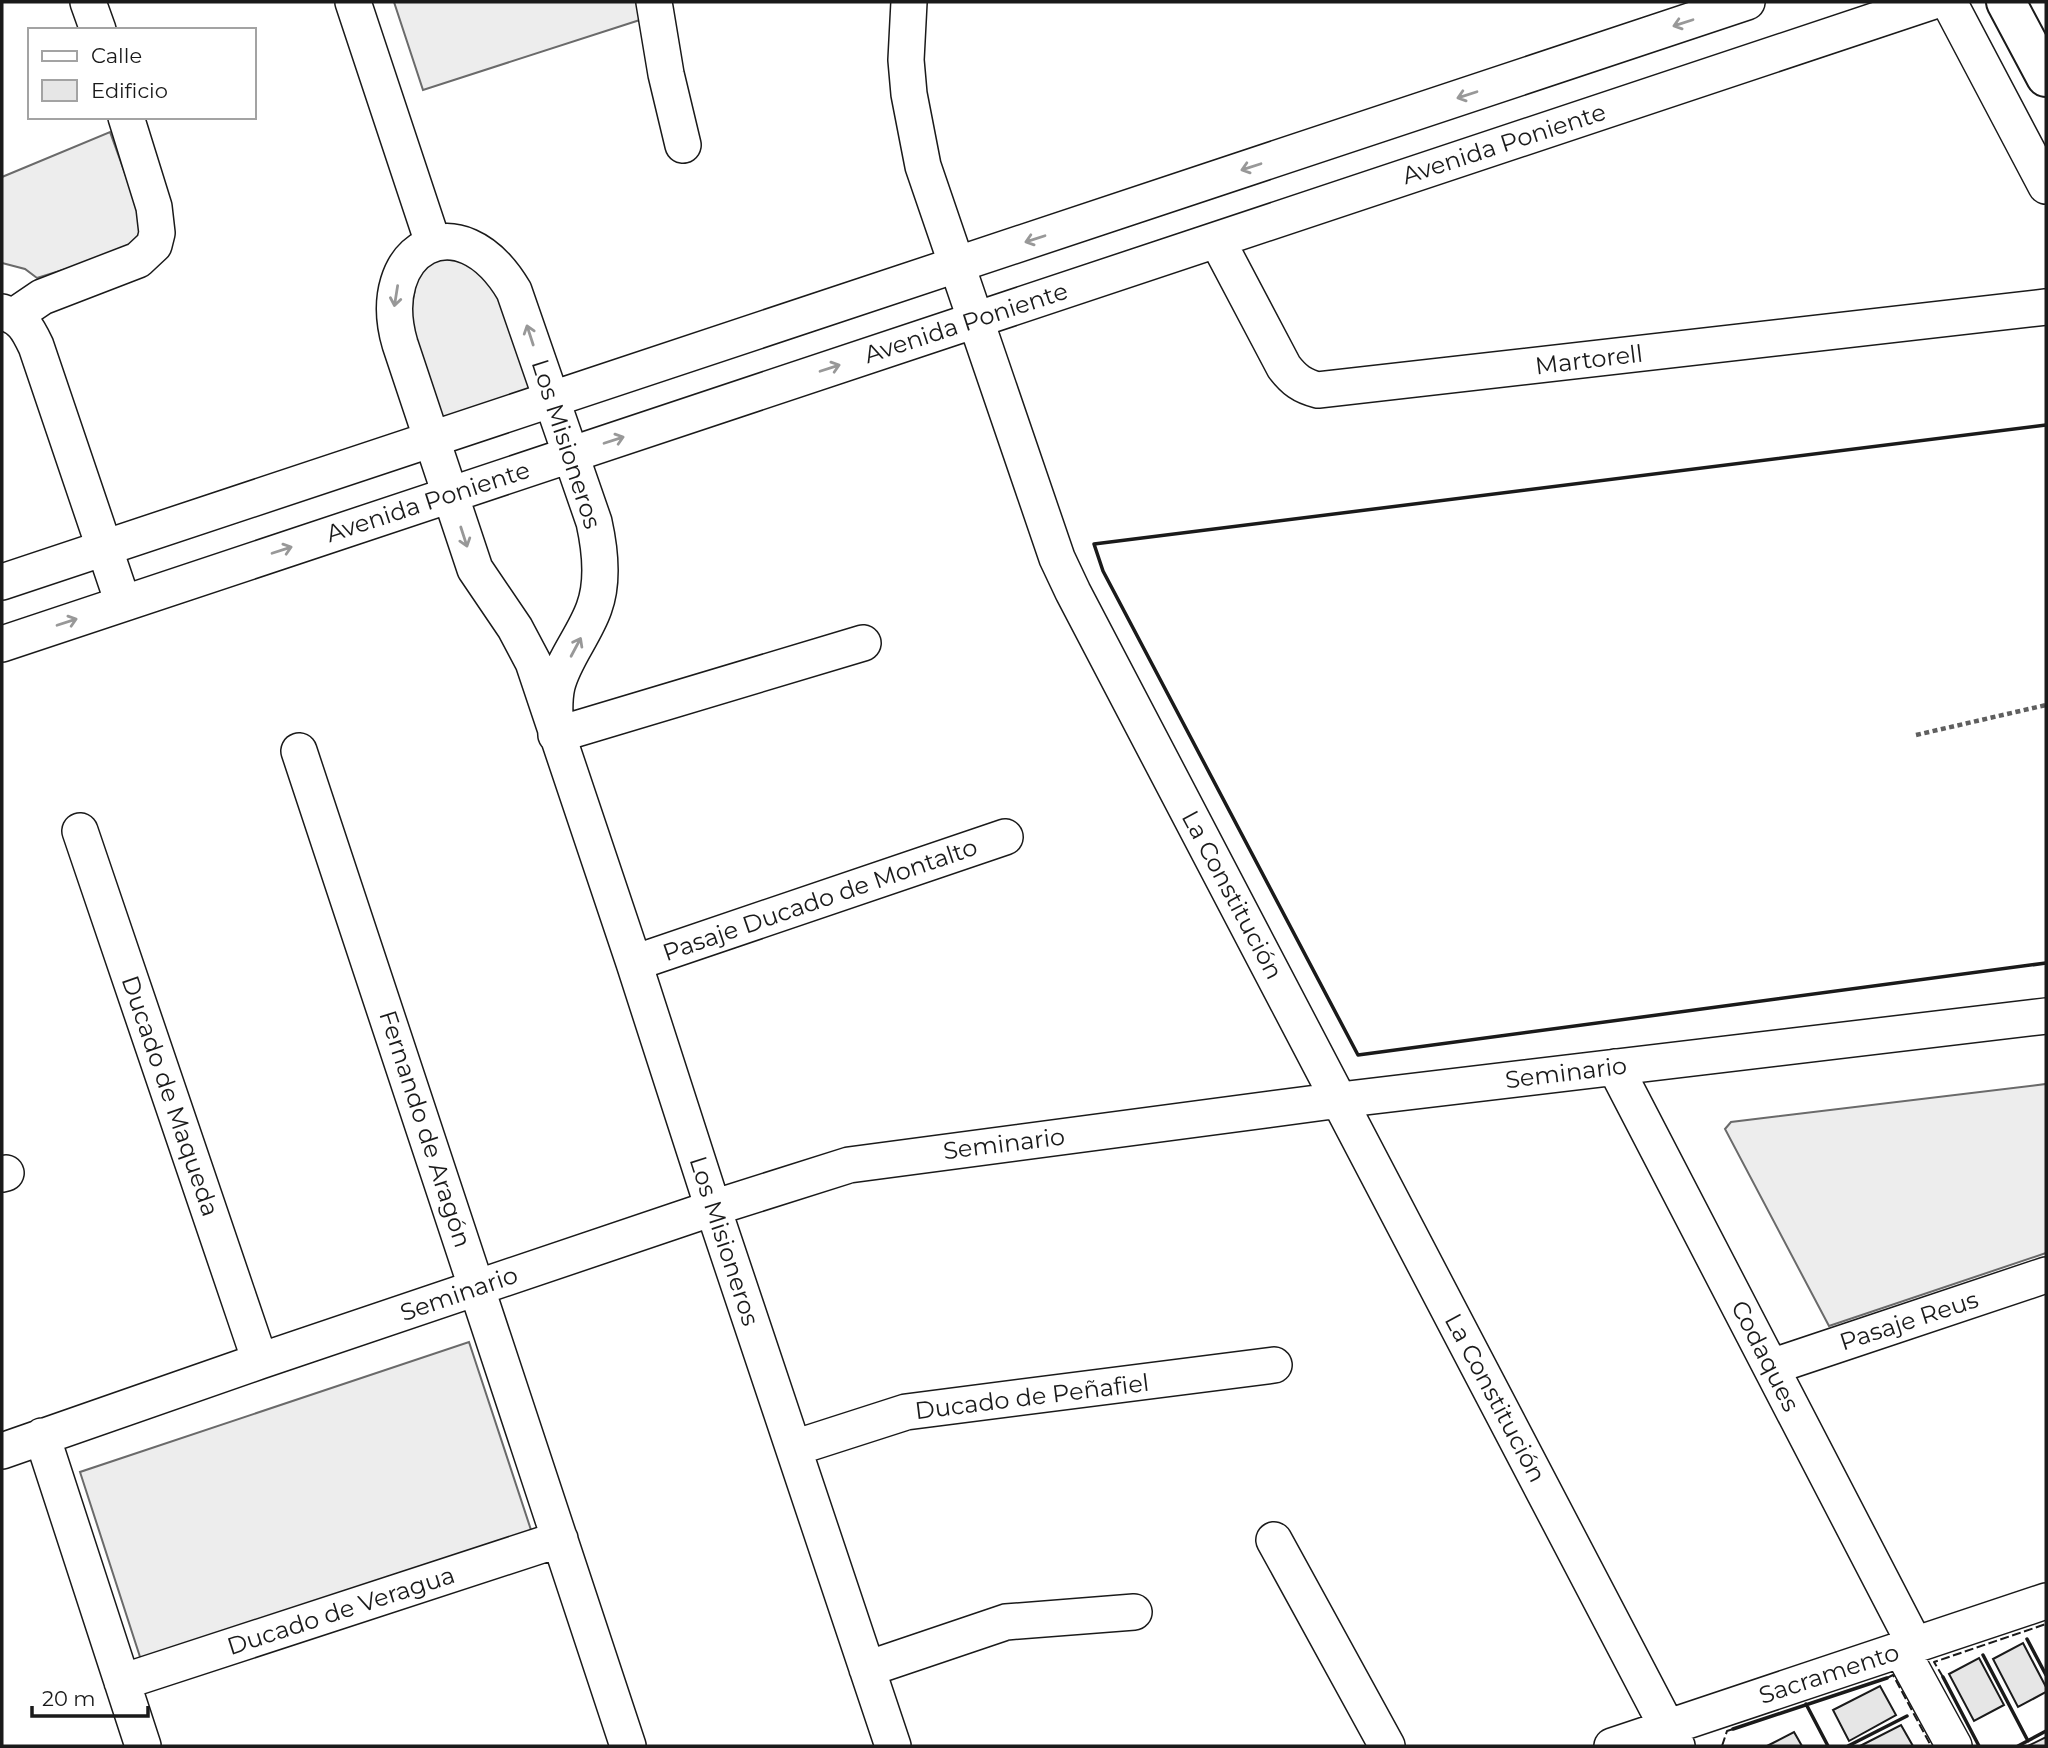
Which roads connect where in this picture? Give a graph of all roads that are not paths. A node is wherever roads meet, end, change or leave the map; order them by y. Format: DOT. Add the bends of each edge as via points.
graph roads {
  1 [pos="88,2"];
  2 [pos="353,2"];
  3 [pos="654,2"];
  4 [pos="909,2"];
  5 [pos="1747,2"];
  6 [pos="1931,2"];
  7 [pos="1950,2"];
  8 [pos="2006,2"];
  9 [pos="97,28"];
  10 [pos="2046,77"];
  11 [pos="126,119"];
  12 [pos="683,145"];
  13 [pos="2046,186"];
  14 [pos="1217,240"];
  15 [pos="433,243"];
  16 [pos="957,265"];
  17 [pos="2046,307"];
  18 [pos="8,314"];
  19 [pos="975,320"];
  20 [pos="552,399"];
  21 [pos="432,440"];
  22 [pos="570,454"];
  23 [pos="450,494"];
  24 [pos="105,548"];
  25 [pos="2,582"];
  26 [pos="123,603"];
  27 [pos="863,643"];
  28 [pos="2,644"];
  29 [pos="556,735"];
  30 [pos="299,751"];
  31 [pos="80,831"];
  32 [pos="1005,837"];
  33 [pos="634,963"];
  34 [pos="2046,1016"];
  35 [pos="1615,1067"];
  36 [pos="1340,1100"];
  37 [pos="713,1208"];
  38 [pos="2046,1275"];
  39 [pos="477,1288"];
  40 [pos="260,1360"];
  41 [pos="1274,1365"];
  42 [pos="1771,1367"];
  43 [pos="42,1436"];
  44 [pos="794,1448"];
  45 [pos="2,1451"];
  46 [pos="560,1539"];
  47 [pos="1274,1539"];
  48 [pos="2046,1601"];
  49 [pos="1134,1612"];
  50 [pos="1908,1647"];
  51 [pos="867,1669"];
  52 [pos="122,1682"];
  53 [pos="1672,1737"];
  54 [pos="143,1746"];
  55 [pos="628,1746"];
  56 [pos="893,1746"];
  57 [pos="1387,1746"];
  58 [pos="1612,1746"];
  59 [pos="1954,1746"];
  1 -- 9 [label="street"];
  2 -- 15 [label="street"];
  3 -- 12 [label="street"];
  4 -- 16 [label="street, La Constitución" via="906,60 915,131"];
  5 -- 16 [label="street, one-way"];
  6 -- 14 [label="street, Avenida Poniente"];
  7 -- 13 [label="street"];
  8 -- 10 [label="main road"];
  11 -- 18 [label="street" via="156,220 154,245 127,266"];
  14 -- 17 [label="street, Martorell" via="1284,367 1295,381 1318,390"];
  14 -- 19 [label="street, Avenida Poniente"];
  20 -- 15 [label="street, Los Misioneros, one-way" via="508,280 493,261 472,246"];
  15 -- 21 [label="street, Los Misioneros, one-way" via="418,251 404,269 394,306 397,333"];
  16 -- 19 [label="street, La Constitución"];
  16 -- 20 [label="street"];
  18 -- 24 [label="street" via="27,327 36,346"];
  22 -- 19 [label="street, Avenida Poniente, one-way"];
  19 -- 36 [label="street, La Constitución" via="1052,545 1073,592"];
  20 -- 21 [label="street"];
  20 -- 22 [label="street, Los Misioneros"];
  21 -- 23 [label="street, Los Misioneros"];
  21 -- 24 [label="street"];
  22 -- 23 [label="street, Avenida Poniente"];
  29 -- 22 [label="street, Los Misioneros, one-way" via="557,687 599,588 594,522"];
  26 -- 23 [label="street, Avenida Poniente, one-way"];
  23 -- 29 [label="street, Los Misioneros, one-way" via="475,569 533,662"];
  24 -- 25 [label="street"];
  24 -- 26 [label="street"];
  28 -- 26 [label="street, Avenida Poniente, one-way"];
  27 -- 29 [label="street"];
  29 -- 33 [label="street, Los Misioneros"];
  30 -- 39 [label="street, Fernando de Aragón"];
  31 -- 40 [label="street, Ducado de Maqueda"];
  32 -- 33 [label="street, Pasaje Ducado de Montalto"];
  33 -- 37 [label="street, Los Misioneros"];
  34 -- 35 [label="street, Seminario"];
  35 -- 36 [label="street, Seminario"];
  35 -- 42 [label="street, Codaques"];
  36 -- 37 [label="street, Seminario" via="849,1165"];
  36 -- 53 [label="street, La Constitución"];
  37 -- 39 [label="street, Seminario"];
  37 -- 44 [label="street, Los Misioneros"];
  38 -- 42 [label="street, Pasaje Reus"];
  39 -- 40 [label="street, Seminario"];
  39 -- 46 [label="street, Fernando de Aragón"];
  40 -- 43 [label="street, Seminario"];
  41 -- 44 [label="street, Ducado de Peñafiel" via="906,1412"];
  42 -- 50 [label="street, Codaques"];
  43 -- 45 [label="street, Seminario"];
  43 -- 52 [label="street"];
  44 -- 51 [label="street, Los Misioneros"];
  46 -- 52 [label="street, Ducado de Veragua"];
  46 -- 55 [label="street, Fernando de Aragón"];
  47 -- 57 [label="street"];
  48 -- 50 [label="street, Sacramento"];
  49 -- 51 [label="street" via="1006,1622"];
  50 -- 53 [label="street, Sacramento"];
  50 -- 59 [label="street, Codaques"];
  51 -- 56 [label="street, Los Misioneros"];
  52 -- 54 [label="street"];
  53 -- 58 [label="street, Sacramento"];
}
